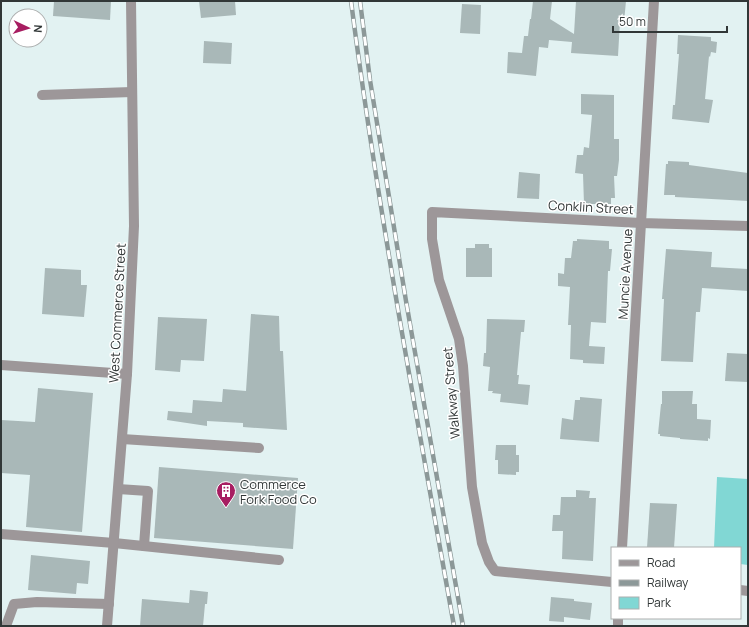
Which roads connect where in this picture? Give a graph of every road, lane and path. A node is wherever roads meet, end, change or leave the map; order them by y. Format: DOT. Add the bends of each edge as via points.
graph roads {
  1 [pos="131,1"];
  2 [pos="654,1"];
  3 [pos="132,92"];
  4 [pos="42,95"];
  5 [pos="432,212"];
  6 [pos="641,223"];
  7 [pos="748,226"];
  8 [pos="1,365"];
  9 [pos="127,374"];
  10 [pos="122,439"];
  11 [pos="259,448"];
  12 [pos="118,489"];
  13 [pos="1,534"];
  14 [pos="114,543"];
  15 [pos="144,546"];
  16 [pos="622,547"];
  17 [pos="279,560"];
  18 [pos="611,582"];
  19 [pos="109,604"];
  20 [pos="6,626"];
  21 [pos="107,626"];
  1 -- 3 [label="street, West Commerce Street"];
  2 -- 6 [label="street, Muncie Avenue"];
  3 -- 4 [label="street"];
  3 -- 9 [label="street, West Commerce Street" via="134,226"];
  5 -- 6 [label="street, Conklin Street"];
  5 -- 18 [label="street, Walkway Street" via="432,239 438,280 459,339 472,487 482,543 489,562 495,571"];
  6 -- 7 [label="street, Conklin Street"];
  6 -- 16 [label="street, Muncie Avenue"];
  8 -- 9 [label="street"];
  9 -- 10 [label="street, West Commerce Street"];
  10 -- 11 [label="street"];
  10 -- 12 [label="street, West Commerce Street"];
  12 -- 14 [label="street, West Commerce Street"];
  12 -- 15 [label="street" via="148,491"];
  13 -- 14 [label="street"];
  14 -- 15 [label="street"];
  14 -- 19 [label="street, West Commerce Street"];
  15 -- 17 [label="street"];
  19 -- 20 [label="street" via="14,604"];
  19 -- 21 [label="street, West Commerce Street"];
}
